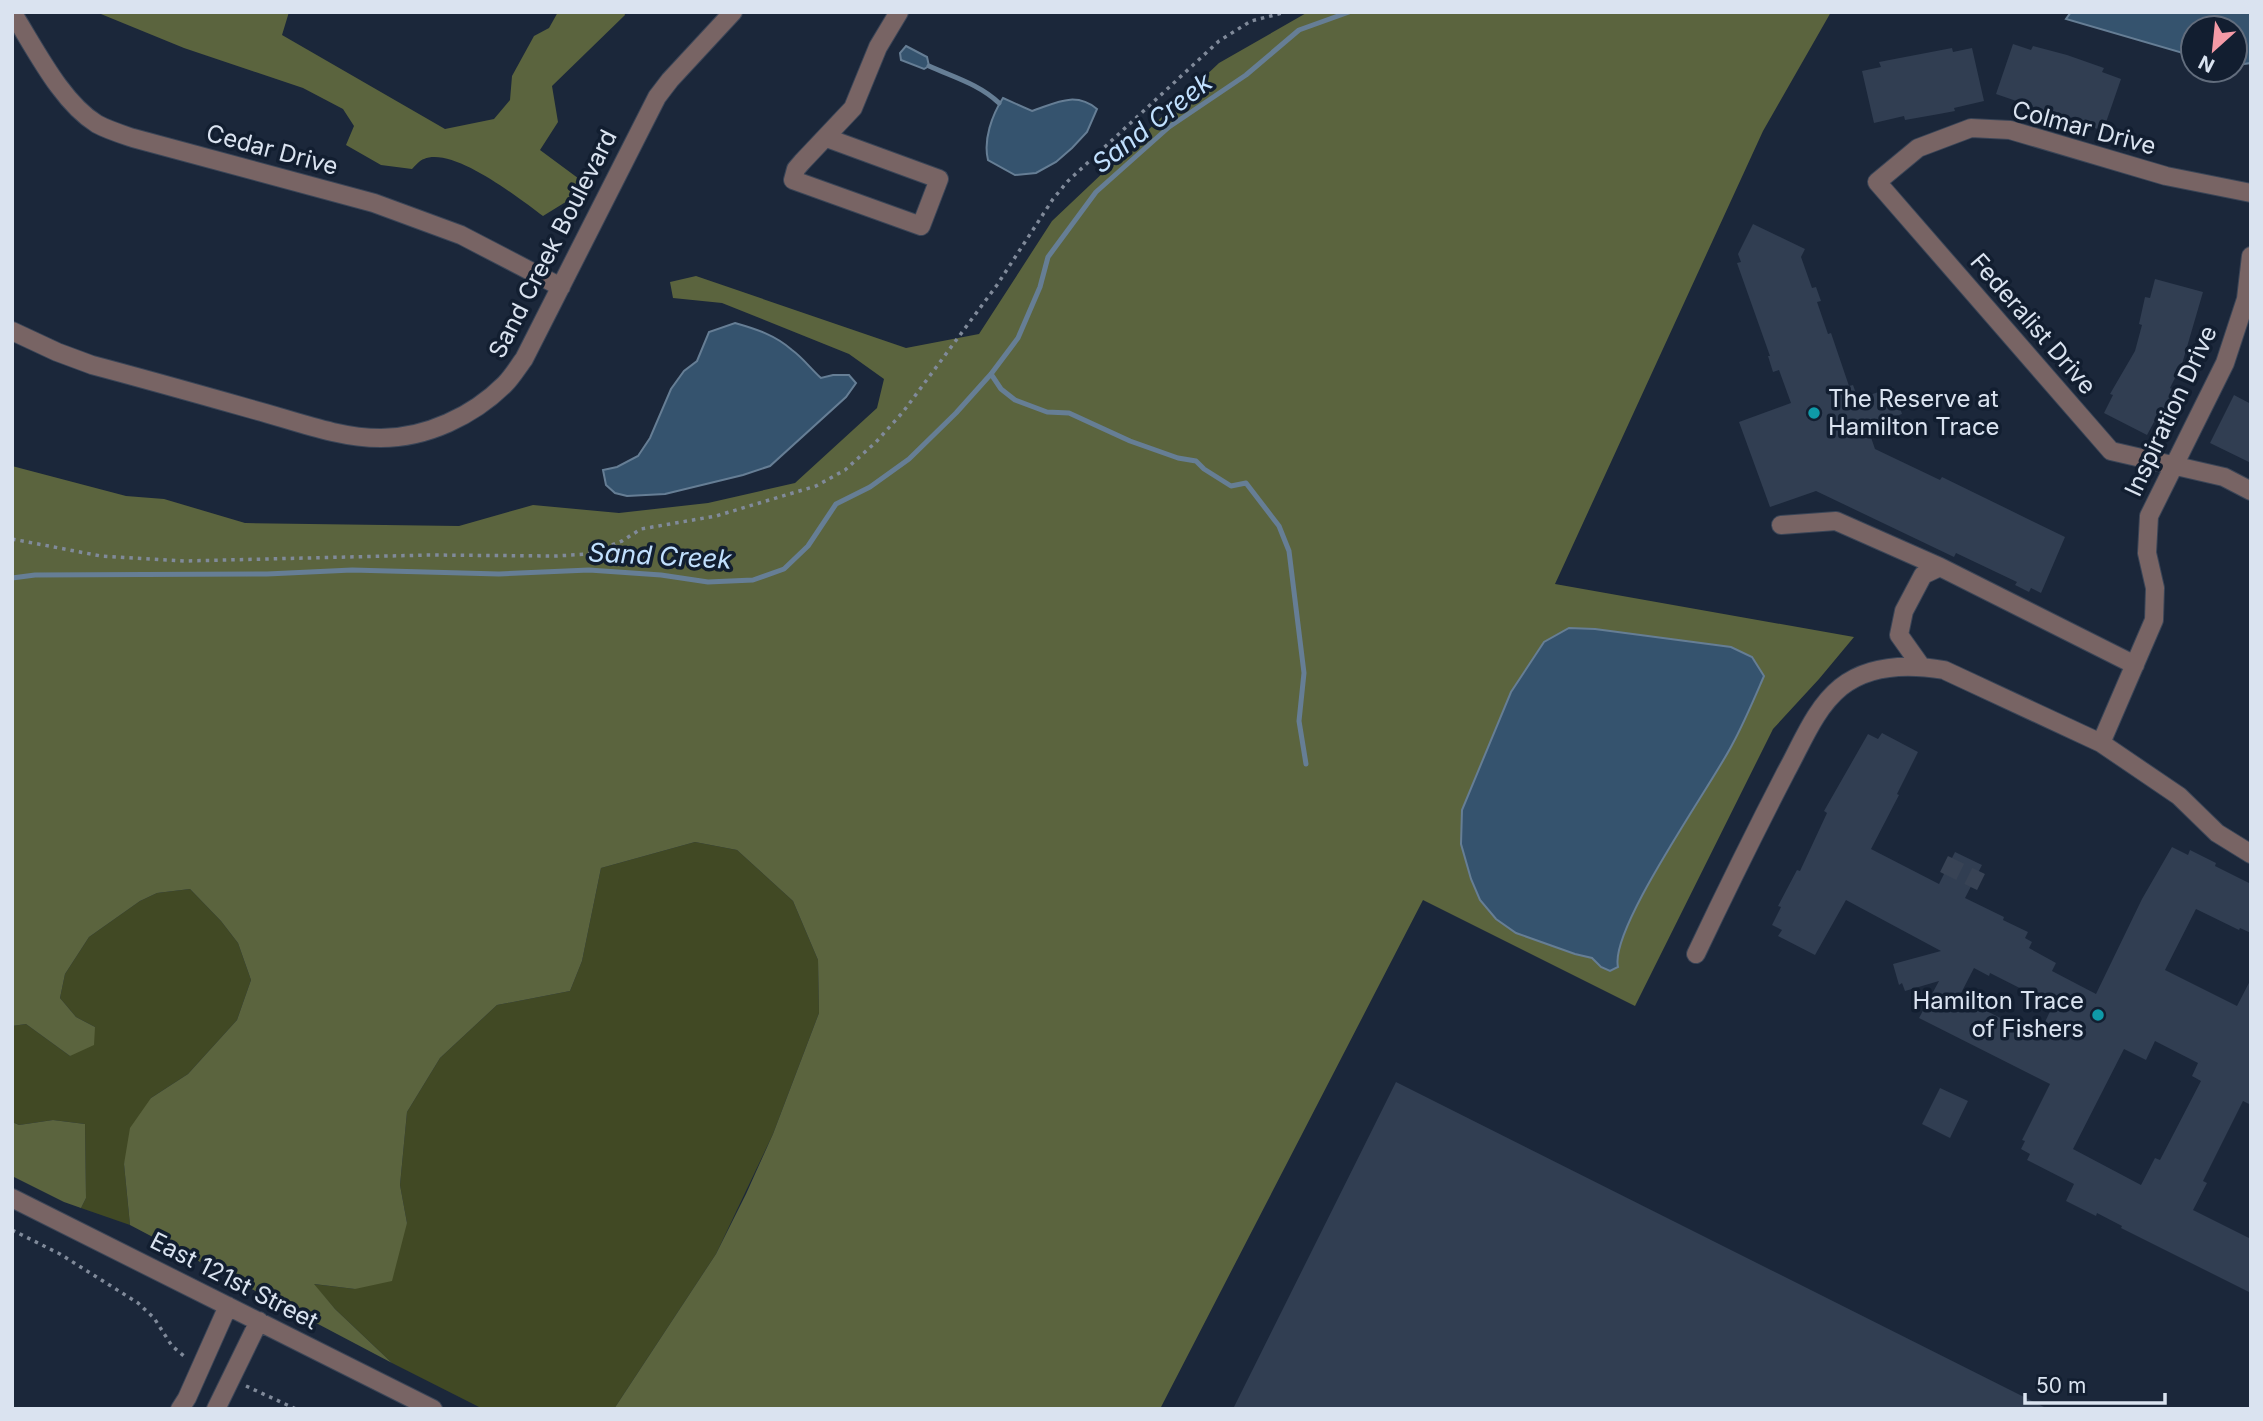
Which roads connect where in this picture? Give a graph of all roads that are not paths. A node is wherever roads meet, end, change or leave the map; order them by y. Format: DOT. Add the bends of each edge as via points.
graph roads {
  1 [pos="12,12"];
  2 [pos="733,12"];
  3 [pos="899,12"];
  4 [pos="827,138"];
  5 [pos="1877,181"];
  6 [pos="2251,193"];
  7 [pos="2250,268"];
  8 [pos="561,287"];
  9 [pos="12,331"];
  10 [pos="2172,467"];
  11 [pos="2251,491"];
  12 [pos="1781,524"];
  13 [pos="1940,567"];
  14 [pos="2135,665"];
  15 [pos="1921,666"];
  16 [pos="2101,743"];
  17 [pos="2251,854"];
  18 [pos="1696,954"];
  19 [pos="12,1198"];
  20 [pos="228,1306"];
  21 [pos="259,1321"];
  22 [pos="181,1408"];
  23 [pos="216,1409"];
  24 [pos="433,1409"];
  1 -- 8 [label="street, Cedar Drive" via="62,90 100,126 374,203 461,235"];
  2 -- 8 [label="street, Sand Creek Boulevard" via="657,97"];
  3 -- 4 [label="street" via="878,47 853,108"];
  4 -- 4 [label="street" via="939,179 921,226 793,180 796,169"];
  5 -- 6 [label="street, Colmar Drive" via="1918,148 1971,128 2010,130 2166,176"];
  5 -- 10 [label="street, Federalist Drive" via="2110,451"];
  7 -- 10 [label="street, Inspiration Drive" via="2246,299 2225,363"];
  8 -- 9 [label="street, Sand Creek Boulevard" via="524,359 488,399 427,431 381,438 336,432 92,365"];
  10 -- 11 [label="street, Federalist Drive" via="2224,477"];
  10 -- 14 [label="street, Inspiration Drive" via="2149,516 2147,553 2155,588 2154,621"];
  12 -- 13 [label="street" via="1836,521"];
  13 -- 14 [label="street"];
  13 -- 15 [label="street" via="1923,575 1904,611 1899,635"];
  14 -- 16 [label="street, Inspiration Drive"];
  15 -- 16 [label="street" via="1944,670"];
  15 -- 18 [label="street" via="1861,675 1820,708"];
  16 -- 17 [label="street" via="2179,796 2217,833"];
  19 -- 20 [label="street, East 121st Street"];
  20 -- 21 [label="street, East 121st Street"];
  20 -- 22 [label="street"];
  21 -- 23 [label="street"];
  21 -- 24 [label="street, East 121st Street"];
}
